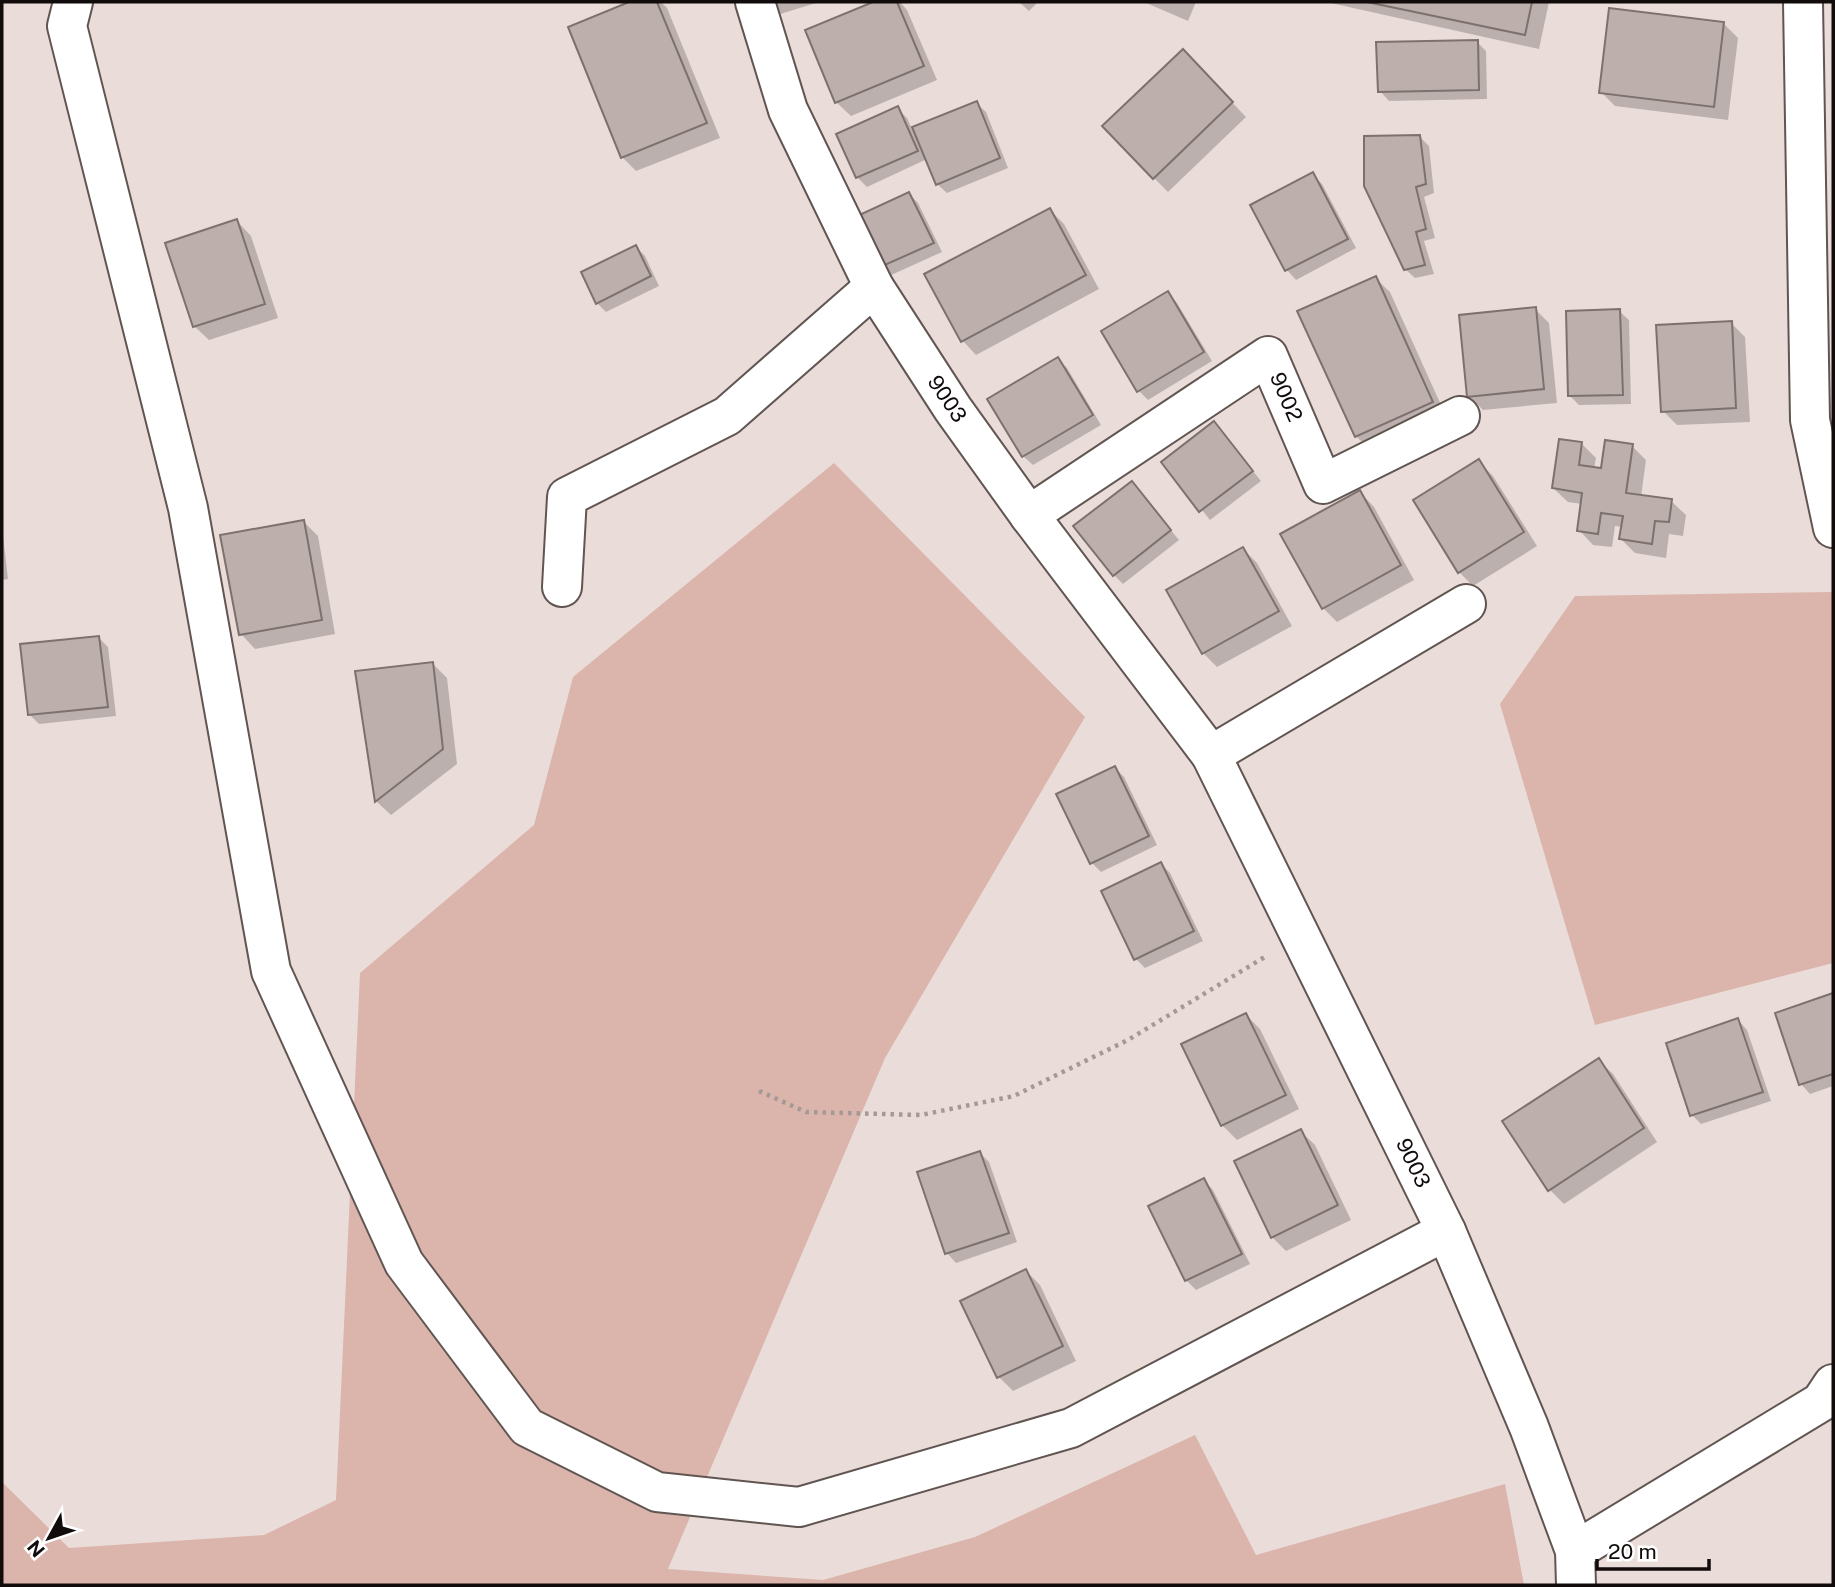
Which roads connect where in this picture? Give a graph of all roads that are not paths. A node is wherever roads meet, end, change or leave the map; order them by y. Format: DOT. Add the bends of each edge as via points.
graph roads {
  1 [pos="73,2"];
  2 [pos="755,2"];
  3 [pos="1804,2"];
  4 [pos="874,287"];
  5 [pos="1460,416"];
  6 [pos="1029,515"];
  7 [pos="1833,528"];
  8 [pos="562,587"];
  9 [pos="1466,604"];
  10 [pos="1212,755"];
  11 [pos="1446,1231"];
  12 [pos="1833,1384"];
  13 [pos="1576,1568"];
  1 -- 11 [label="street" via="67,26 188,508 271,971 404,1263 527,1427 657,1492 799,1507 1071,1428"];
  2 -- 4 [label="street, 9003" via="788,110"];
  3 -- 7 [label="street" via="1810,420"];
  4 -- 6 [label="street, 9003"];
  4 -- 8 [label="street" via="727,416 567,497"];
  5 -- 6 [label="street, 9002" via="1323,484 1268,356"];
  6 -- 10 [label="street, 9003"];
  9 -- 10 [label="street"];
  10 -- 11 [label="street, 9003"];
  11 -- 13 [label="street, 9003" via="1529,1427"];
  12 -- 13 [label="street" via="1821,1402"];
}
